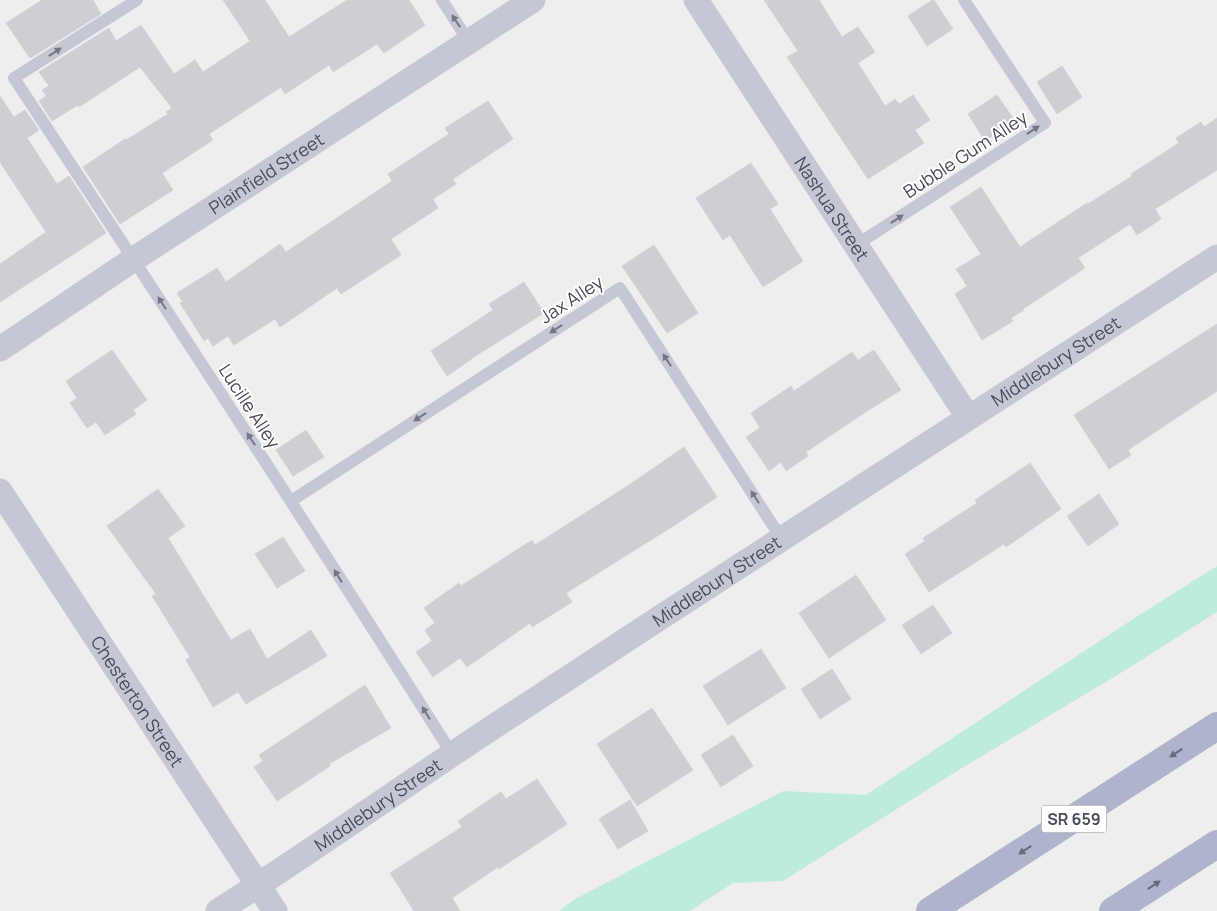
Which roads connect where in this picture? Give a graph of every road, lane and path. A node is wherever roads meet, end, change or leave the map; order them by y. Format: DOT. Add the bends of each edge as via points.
graph roads {
  1 [pos="137,0"];
  2 [pos="442,0"];
  3 [pos="533,0"];
  4 [pos="696,0"];
  5 [pos="964,0"];
  6 [pos="469,42"];
  7 [pos="856,245"];
  8 [pos="1217,257"];
  9 [pos="134,259"];
  10 [pos="0,349"];
  11 [pos="968,417"];
  12 [pos="0,491"];
  13 [pos="291,501"];
  14 [pos="781,538"];
  15 [pos="1217,726"];
  16 [pos="452,754"];
  17 [pos="1217,844"];
  18 [pos="258,885"];
  19 [pos="218,911"];
  20 [pos="274,911"];
  21 [pos="930,911"];
  22 [pos="1113,911"];
  9 -- 1 [label="lane, Lucille Alley, one-way" via="14,78"];
  6 -- 2 [label="lane, one-way"];
  3 -- 6 [label="street, Plainfield Street"];
  4 -- 7 [label="street, Nashua Street"];
  7 -- 5 [label="lane, Bubble Gum Alley, one-way" via="1044,123"];
  6 -- 9 [label="street, Plainfield Street"];
  7 -- 11 [label="street, Nashua Street"];
  8 -- 11 [label="street, Middlebury Street"];
  9 -- 10 [label="street, Plainfield Street"];
  13 -- 9 [label="lane, Lucille Alley, one-way"];
  11 -- 14 [label="street, Middlebury Street"];
  12 -- 18 [label="street, Chesterton Street"];
  14 -- 13 [label="lane, Jax Alley, one-way" via="620,288"];
  16 -- 13 [label="lane, Lucille Alley, one-way"];
  14 -- 16 [label="street, Middlebury Street"];
  15 -- 21 [label="main road, SR 659, one-way"];
  16 -- 18 [label="street, Middlebury Street"];
  22 -- 17 [label="main road, one-way"];
  18 -- 19 [label="street, Middlebury Street"];
  18 -- 20 [label="street, Chesterton Street"];
}
